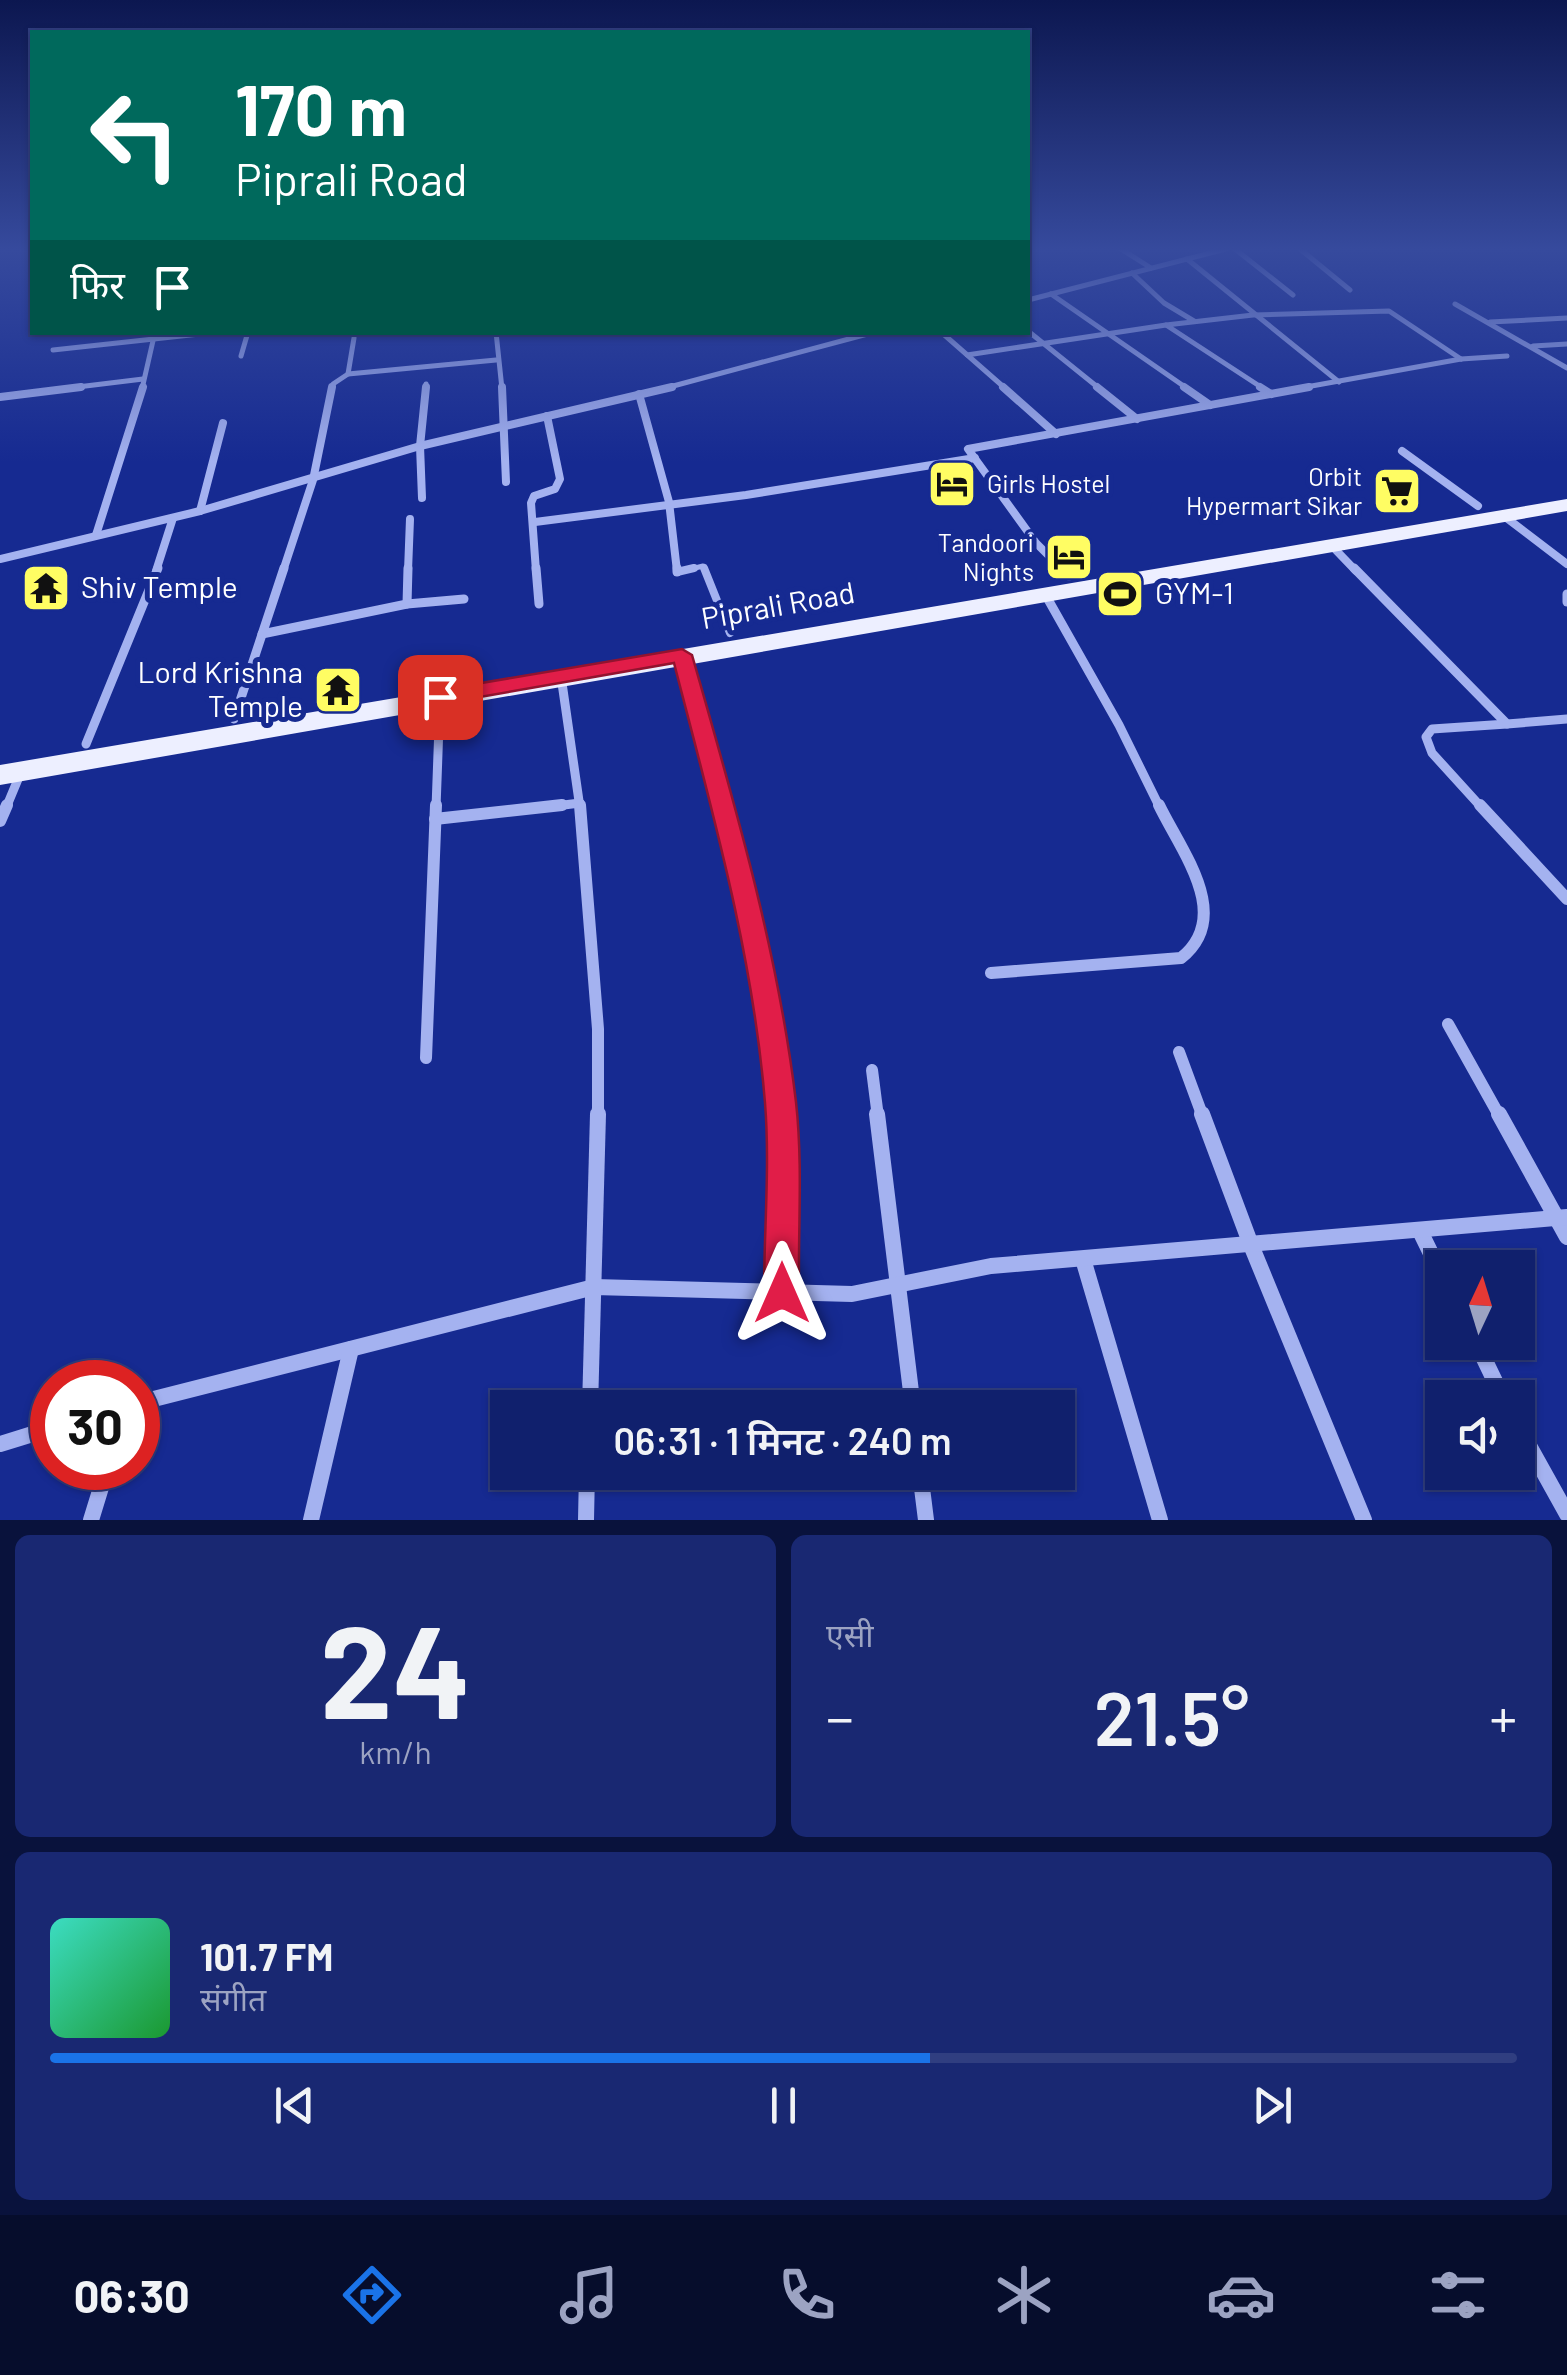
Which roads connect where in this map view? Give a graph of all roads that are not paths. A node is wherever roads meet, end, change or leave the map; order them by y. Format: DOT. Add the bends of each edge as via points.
graph roads {
  1 [pos="1089,320"];
  2 [pos="1191,320"];
  3 [pos="1210,320"];
  4 [pos="1261,320"];
  5 [pos="1404,320"];
  6 [pos="1485,320"];
  7 [pos="1529,320"];
  8 [pos="1195,322"];
  9 [pos="1489,322"];
  10 [pos="1166,326"];
  11 [pos="1108,333"];
  12 [pos="1030,334"];
  13 [pos="247,335"];
  14 [pos="496,335"];
  15 [pos="864,335"];
  16 [pos="945,335"];
  17 [pos="154,336"];
  18 [pos="354,338"];
  19 [pos="1042,343"];
  20 [pos="1567,344"];
  21 [pos="1532,346"];
  22 [pos="53,350"];
  23 [pos="968,355"];
  24 [pos="241,356"];
  25 [pos="1507,356"];
  26 [pos="1461,359"];
  27 [pos="496,360"];
  28 [pos="1567,368"];
  29 [pos="348,374"];
  30 [pos="144,379"];
  31 [pos="1339,382"];
  32 [pos="426,384"];
  33 [pos="639,394"];
  34 [pos="1271,394"];
  35 [pos="0,397"];
  36 [pos="1210,406"];
  37 [pos="547,416"];
  38 [pos="1137,419"];
  39 [pos="223,424"];
  40 [pos="506,426"];
  41 [pos="1056,434"];
  42 [pos="420,446"];
  43 [pos="1402,451"];
  44 [pos="975,458"];
  45 [pos="313,480"];
  46 [pos="506,482"];
  47 [pos="1567,492"];
  48 [pos="422,498"];
  49 [pos="1567,505"];
  50 [pos="672,506"];
  51 [pos="1478,506"];
  52 [pos="200,510"];
  53 [pos="1504,516"];
  54 [pos="174,518"];
  55 [pos="410,520"];
  56 [pos="534,522"];
  57 [pos="96,536"];
  58 [pos="1330,545"];
  59 [pos="0,559"];
  60 [pos="1567,564"];
  61 [pos="677,572"];
  62 [pos="1069,576"];
  63 [pos="1045,594"];
  64 [pos="1567,594"];
  65 [pos="464,599"];
  66 [pos="1567,602"];
  67 [pos="407,604"];
  68 [pos="539,604"];
  69 [pos="730,633"];
  70 [pos="262,634"];
  71 [pos="682,655"];
  72 [pos="561,676"];
  73 [pos="440,697"];
  74 [pos="234,719"];
  75 [pos="1567,719"];
  76 [pos="1506,724"];
  77 [pos="86,744"];
  78 [pos="7,769"];
  79 [pos="580,803"];
  80 [pos="435,819"];
  81 [pos="0,821"];
  82 [pos="1567,899"];
  83 [pos="992,973"];
  84 [pos="1448,1024"];
  85 [pos="1179,1052"];
  86 [pos="426,1058"];
  87 [pos="872,1070"];
  88 [pos="1561,1218"];
  89 [pos="1420,1231"];
  90 [pos="1567,1237"];
  91 [pos="1251,1245"];
  92 [pos="1429,1250"];
  93 [pos="1083,1259"];
  94 [pos="899,1284"];
  95 [pos="594,1288"];
  96 [pos="782,1293"];
  97 [pos="351,1349"];
  98 [pos="591,1390"];
  99 [pos="911,1390"];
  100 [pos="160,1397"];
  101 [pos="30,1435"];
  102 [pos="0,1444"];
  103 [pos="1535,1457"];
  104 [pos="100,1490"];
  105 [pos="587,1490"];
  106 [pos="922,1490"];
  107 [pos="1567,1514"];
  108 [pos="91,1520"];
  109 [pos="311,1520"];
  110 [pos="586,1520"];
  111 [pos="926,1520"];
  112 [pos="1160,1520"];
  113 [pos="1364,1520"];
  1 -- 11 [label="street"];
  2 -- 8 [label="street"];
  3 -- 8 [label="street"];
  4 -- 31 [label="street"];
  5 -- 26 [label="street"];
  6 -- 9 [label="street"];
  7 -- 9 [label="street"];
  8 -- 10 [label="street"];
  9 -- 21 [label="street"];
  10 -- 11 [label="street"];
  10 -- 34 [label="street"];
  11 -- 19 [label="street"];
  11 -- 36 [label="street"];
  12 -- 19 [label="street"];
  13 -- 24 [label="street"];
  14 -- 27 [label="street"];
  15 -- 33 [label="street"];
  16 -- 23 [label="street"];
  17 -- 22 [label="street"];
  17 -- 30 [label="street"];
  18 -- 29 [label="street"];
  19 -- 23 [label="street"];
  19 -- 38 [label="street"];
  20 -- 21 [label="street"];
  21 -- 28 [label="street"];
  23 -- 41 [label="street"];
  25 -- 26 [label="street"];
  26 -- 31 [label="street"];
  27 -- 29 [label="street"];
  27 -- 40 [label="street"];
  29 -- 45 [label="street" via="333,384"];
  30 -- 35 [label="street"];
  30 -- 57 [label="street"];
  31 -- 34 [label="street"];
  32 -- 42 [label="street"];
  33 -- 37 [label="street"];
  33 -- 50 [label="street"];
  34 -- 36 [label="street"];
  36 -- 38 [label="street"];
  37 -- 40 [label="street"];
  37 -- 56 [label="street" via="560,479 555,489 534,496"];
  38 -- 41 [label="street"];
  39 -- 52 [label="street"];
  40 -- 42 [label="street"];
  40 -- 46 [label="street"];
  41 -- 44 [label="street" via="968,449"];
  42 -- 45 [label="street"];
  42 -- 48 [label="street"];
  43 -- 51 [label="street"];
  44 -- 50 [label="street"];
  44 -- 62 [label="street"];
  45 -- 52 [label="street"];
  45 -- 70 [label="street"];
  47 -- 51 [label="main road"];
  49 -- 53 [label="main road, Piprali Road"];
  50 -- 56 [label="street"];
  50 -- 61 [label="street"];
  51 -- 62 [label="main road"];
  52 -- 54 [label="street"];
  53 -- 58 [label="main road, Piprali Road"];
  53 -- 60 [label="street"];
  54 -- 57 [label="street"];
  54 -- 77 [label="street"];
  55 -- 67 [label="street"];
  56 -- 68 [label="street"];
  57 -- 59 [label="street"];
  58 -- 63 [label="main road, Piprali Road"];
  58 -- 76 [label="street"];
  61 -- 69 [label="lane" via="702,566"];
  62 -- 69 [label="main road"];
  63 -- 71 [label="main road, Piprali Road"];
  63 -- 83 [label="street" via="1189,866 1206,901 1206,922 1201,944 1182,958"];
  64 -- 66 [label="street"];
  65 -- 67 [label="street"];
  67 -- 70 [label="street"];
  69 -- 74 [label="main road"];
  70 -- 74 [label="street"];
  71 -- 72 [label="main road, Piprali Road"];
  71 -- 96 [label="street" via="765,1001 780,1105"];
  72 -- 73 [label="main road, Piprali Road"];
  72 -- 79 [label="street"];
  73 -- 78 [label="main road, Piprali Road"];
  73 -- 80 [label="street"];
  74 -- 77 [label="main road"];
  75 -- 76 [label="street"];
  76 -- 82 [label="street" via="1432,730 1426,737 1432,753"];
  77 -- 78 [label="main road"];
  78 -- 81 [label="street"];
  79 -- 80 [label="street"];
  79 -- 95 [label="street" via="598,1029"];
  80 -- 86 [label="street"];
  84 -- 88 [label="street"];
  85 -- 91 [label="street"];
  87 -- 94 [label="street"];
  88 -- 89 [label="street"];
  88 -- 90 [label="street"];
  89 -- 91 [label="street"];
  89 -- 92 [label="street"];
  91 -- 93 [label="street"];
  91 -- 113 [label="street"];
  93 -- 94 [label="street" via="992,1266"];
  93 -- 112 [label="street"];
  94 -- 96 [label="street" via="852,1294"];
  94 -- 99 [label="street"];
  95 -- 96 [label="street"];
  95 -- 97 [label="street"];
  95 -- 98 [label="street"];
  97 -- 100 [label="street"];
  97 -- 109 [label="street"];
  101 -- 102 [label="street"];
  103 -- 107 [label="street"];
  104 -- 108 [label="street"];
  105 -- 110 [label="street"];
  106 -- 111 [label="street"];
}
